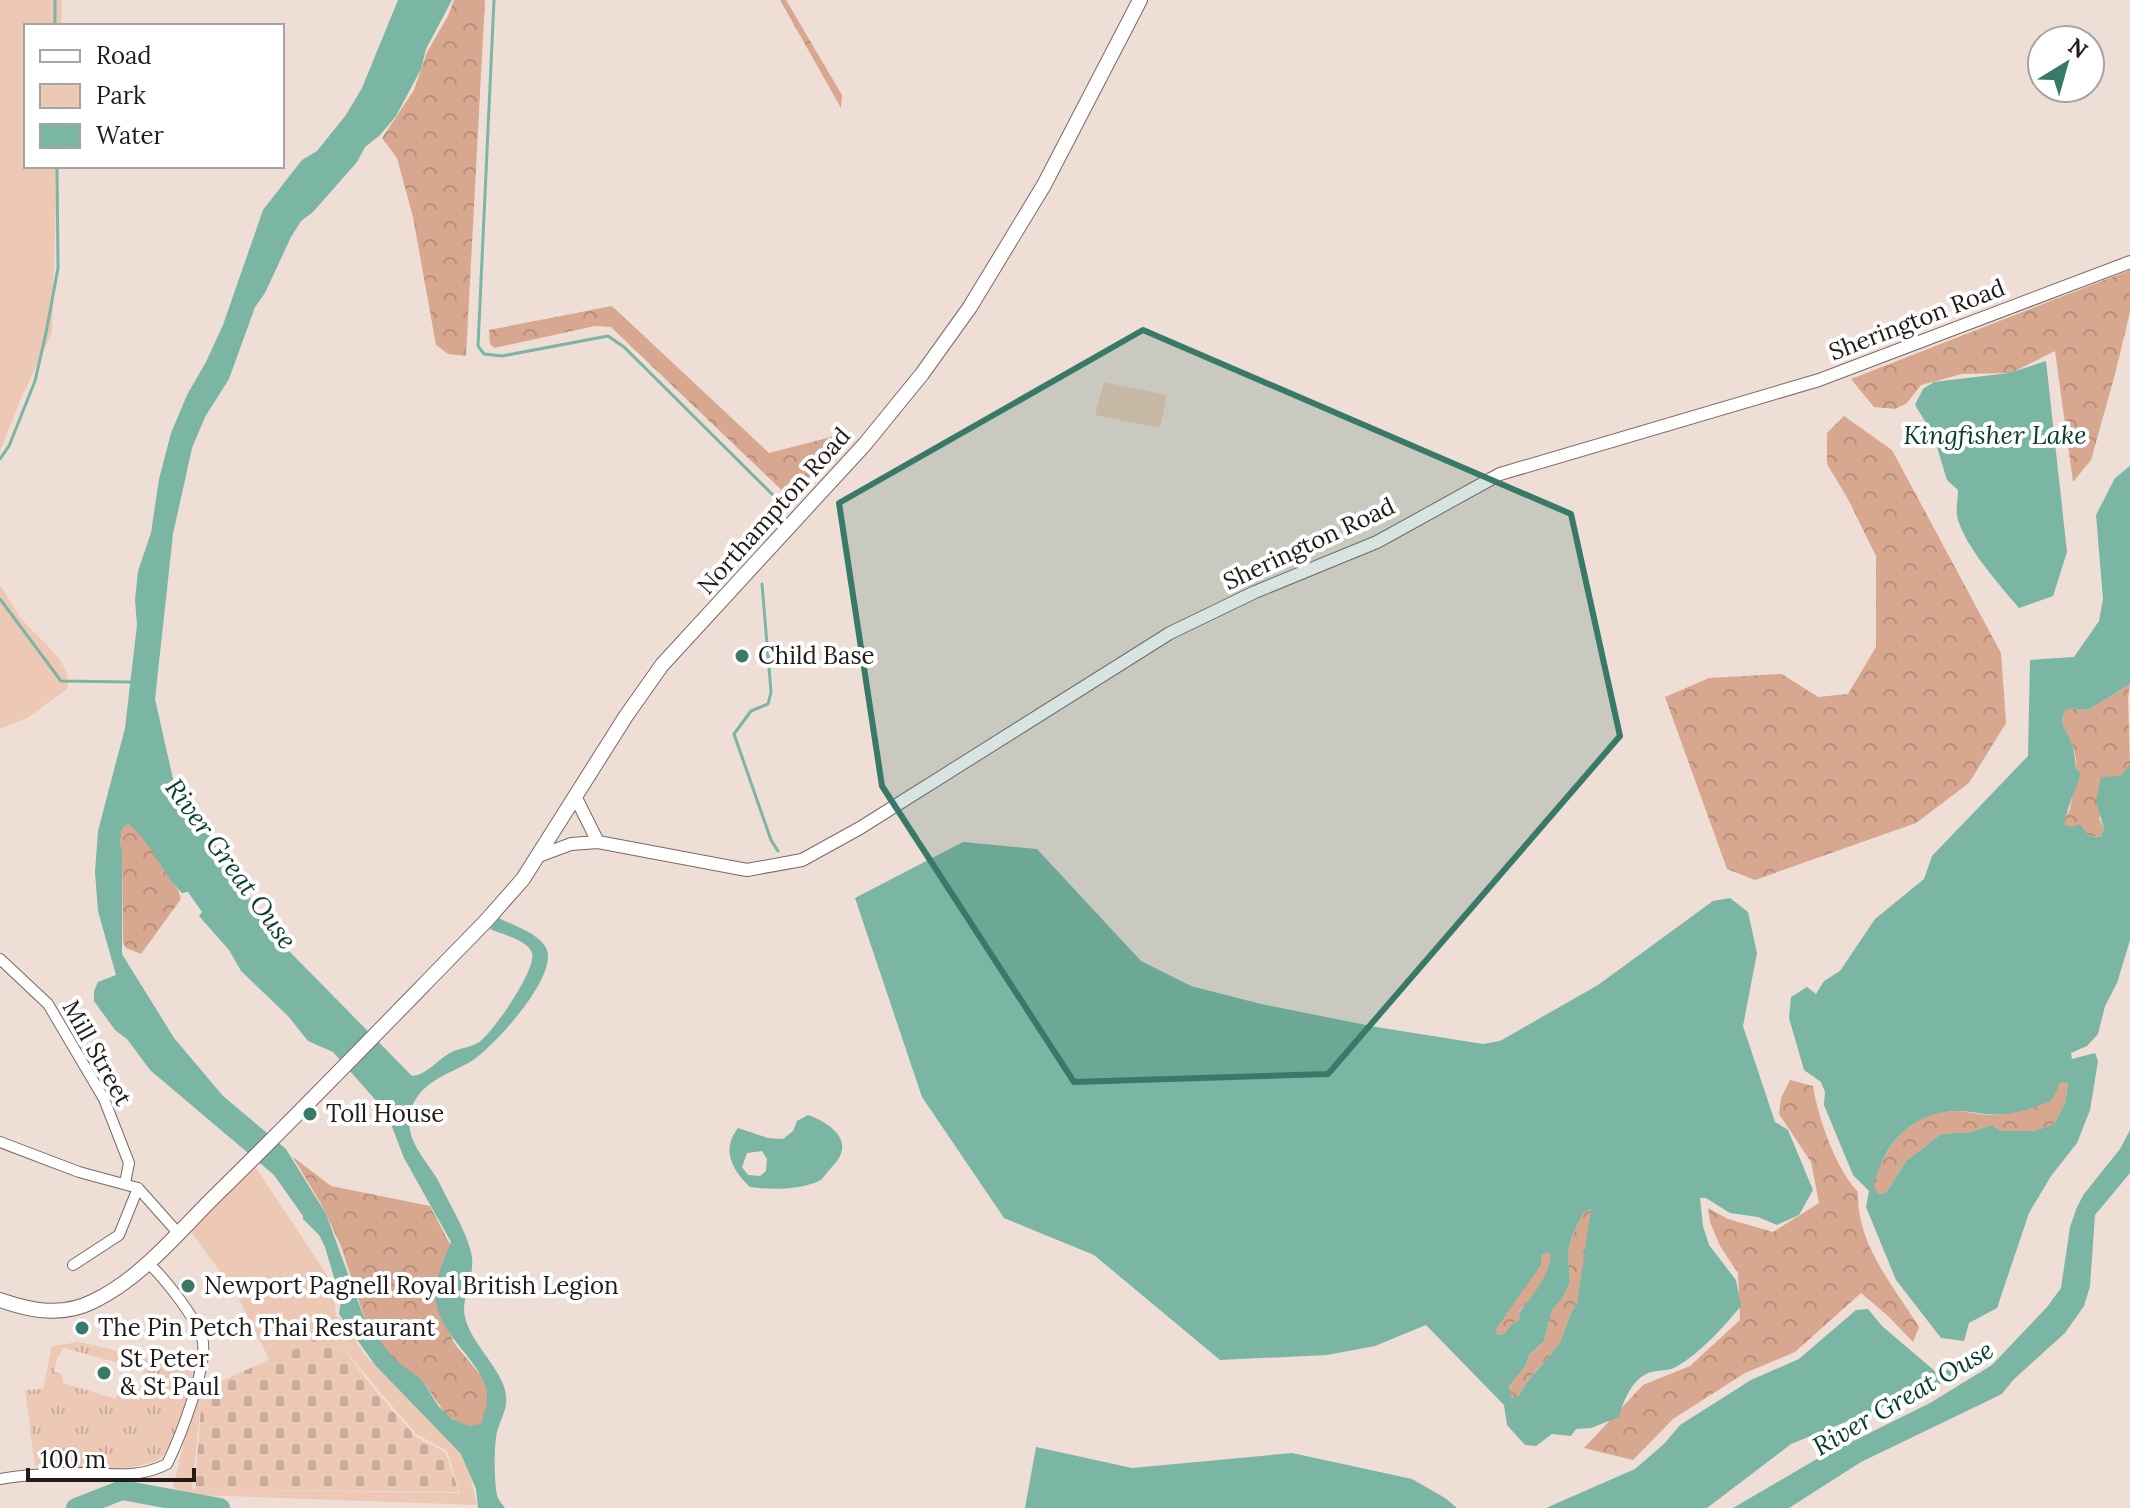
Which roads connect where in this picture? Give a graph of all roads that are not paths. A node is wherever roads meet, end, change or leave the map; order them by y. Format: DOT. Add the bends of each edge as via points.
graph roads {
  1 [pos="1140,0"];
  2 [pos="2130,262"];
  3 [pos="575,796"];
  4 [pos="598,842"];
  5 [pos="536,857"];
  6 [pos="0,959"];
  7 [pos="0,1142"];
  8 [pos="125,1183"];
  9 [pos="138,1188"];
  10 [pos="178,1233"];
  11 [pos="147,1262"];
  12 [pos="73,1265"];
  13 [pos="0,1300"];
  14 [pos="0,1479"];
  1 -- 3 [label="main road, Northampton Road" via="1044,185 970,307 865,444 662,665"];
  2 -- 4 [label="street, Sherington Road" via="1819,380 1500,474 1377,542 1170,633 802,860 747,870"];
  3 -- 4 [label="street"];
  3 -- 5 [label="main road, Northampton Road"];
  4 -- 5 [label="street, Sherington Road" via="571,844"];
  5 -- 10 [label="main road, Northampton Road" via="486,921"];
  6 -- 8 [label="street, Mill Street" via="48,1004 104,1099 129,1163"];
  7 -- 8 [label="street" via="109,1182"];
  8 -- 9 [label="street"];
  9 -- 10 [label="street"];
  9 -- 12 [label="street" via="119,1235"];
  10 -- 11 [label="main road, Northampton Road"];
  11 -- 13 [label="main road, Northampton Road" via="124,1284 70,1311 43,1312"];
  11 -- 14 [label="street" via="165,1279 202,1337 204,1354 167,1464 128,1475 30,1474"];
}
